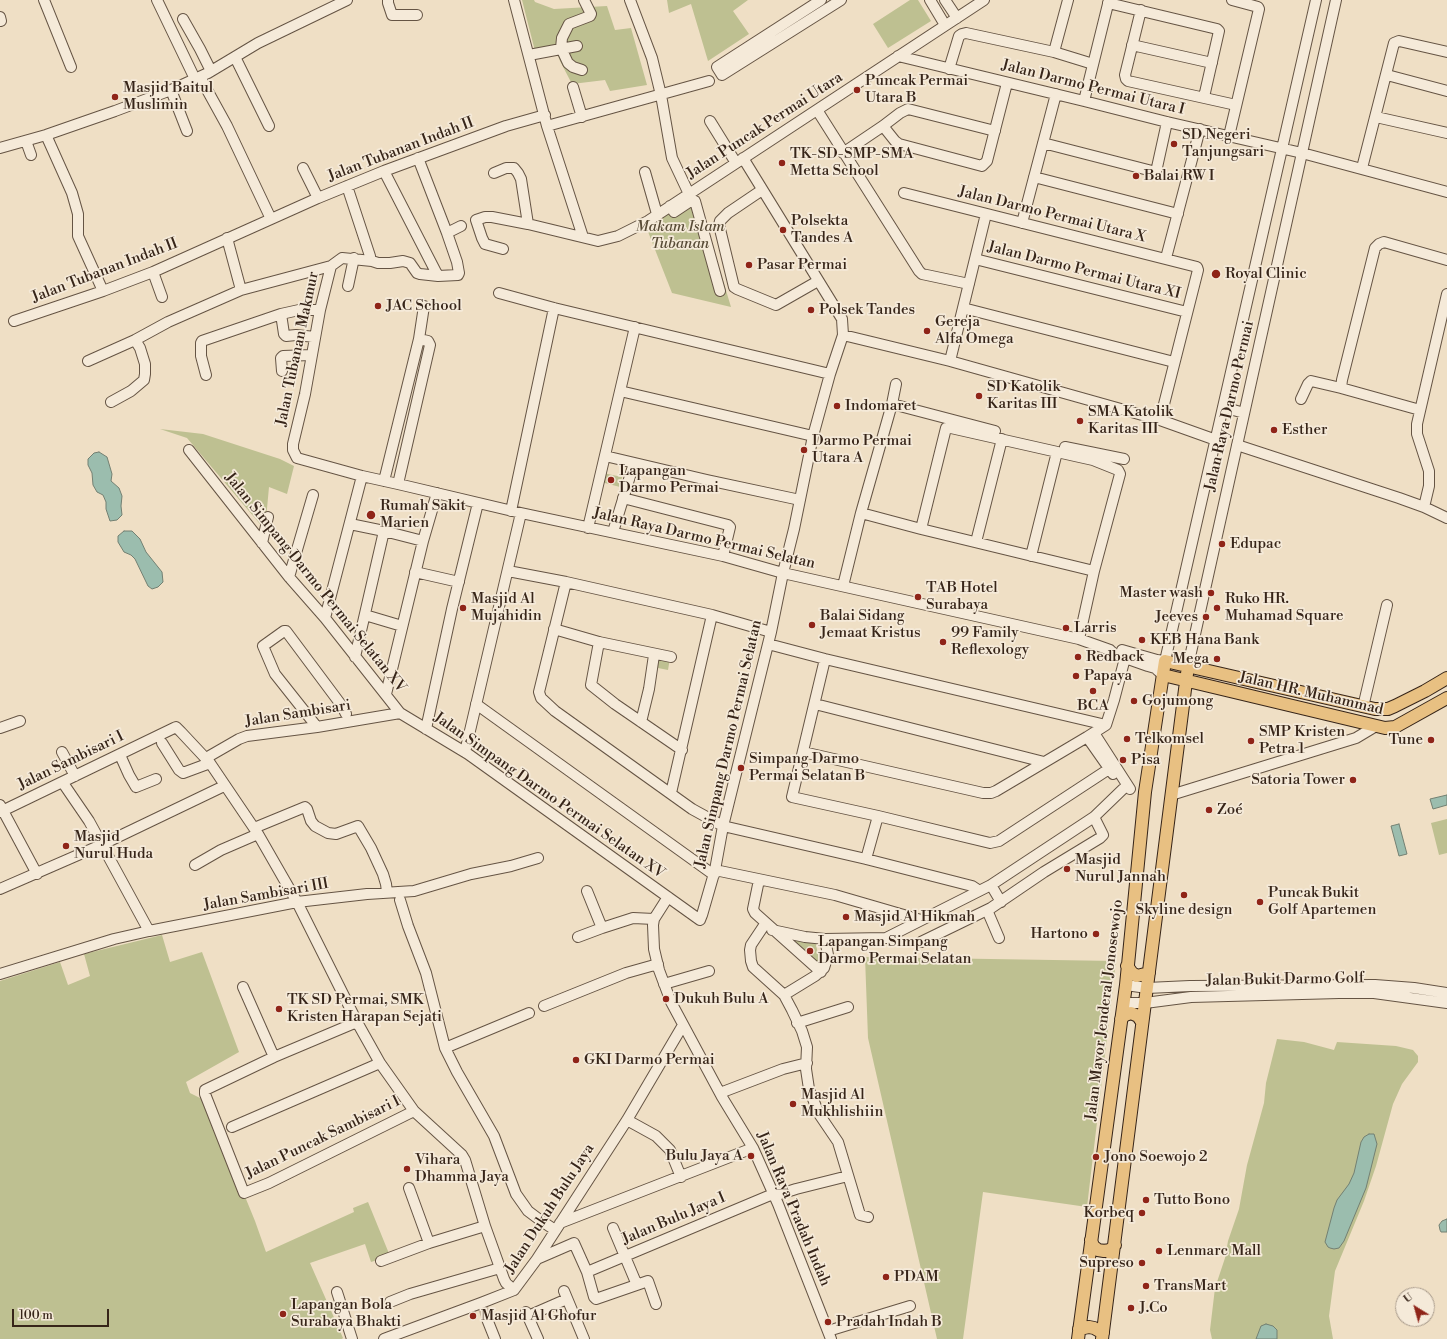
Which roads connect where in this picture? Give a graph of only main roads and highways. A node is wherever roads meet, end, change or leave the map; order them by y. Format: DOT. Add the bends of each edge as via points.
graph roads {
  1 [pos="1165,661"];
  2 [pos="1188,666"];
  3 [pos="1163,675"];
  4 [pos="1447,678"];
  5 [pos="1185,680"];
  6 [pos="1447,698"];
  7 [pos="1127,966"];
  8 [pos="1149,973"];
  9 [pos="1121,1019"];
  10 [pos="1142,1022"];
  11 [pos="1091,1240"];
  12 [pos="1115,1245"];
  13 [pos="1079,1334"];
  14 [pos="1103,1336"];
  1 -- 2 [label="main road, Jalan HR. Muhammad"];
  1 -- 3 [label="main road, Jalan Mayor Jenderal Jonosewojo"];
  2 -- 4 [label="main road, Jalan HR. Muhammad" via="1375,709 1388,709"];
  2 -- 5 [label="main road"];
  3 -- 5 [label="main road, Jalan HR. Muhammad"];
  3 -- 7 [label="main road, Jalan Mayor Jenderal Jonosewojo" via="1145,792"];
  5 -- 6 [label="main road, Jalan HR. Muhammad" via="1385,728 1395,727"];
  5 -- 8 [label="main road"];
  7 -- 8 [label="main road" via="1137,976"];
  7 -- 9 [label="main road, Jalan Mayor Jenderal Jonosewojo"];
  8 -- 10 [label="main road"];
  9 -- 10 [label="main road" via="1131,1013 1138,1016"];
  9 -- 11 [label="main road, Jalan Mayor Jenderal Jonosewojo"];
  10 -- 12 [label="main road"];
  11 -- 12 [label="main road" via="1098,1250 1110,1250"];
  11 -- 13 [label="main road, Jalan Mayor Jenderal Jonosewojo"];
  12 -- 14 [label="main road"];
  13 -- 14 [label="main road" via="1089,1327 1099,1330"];
}
